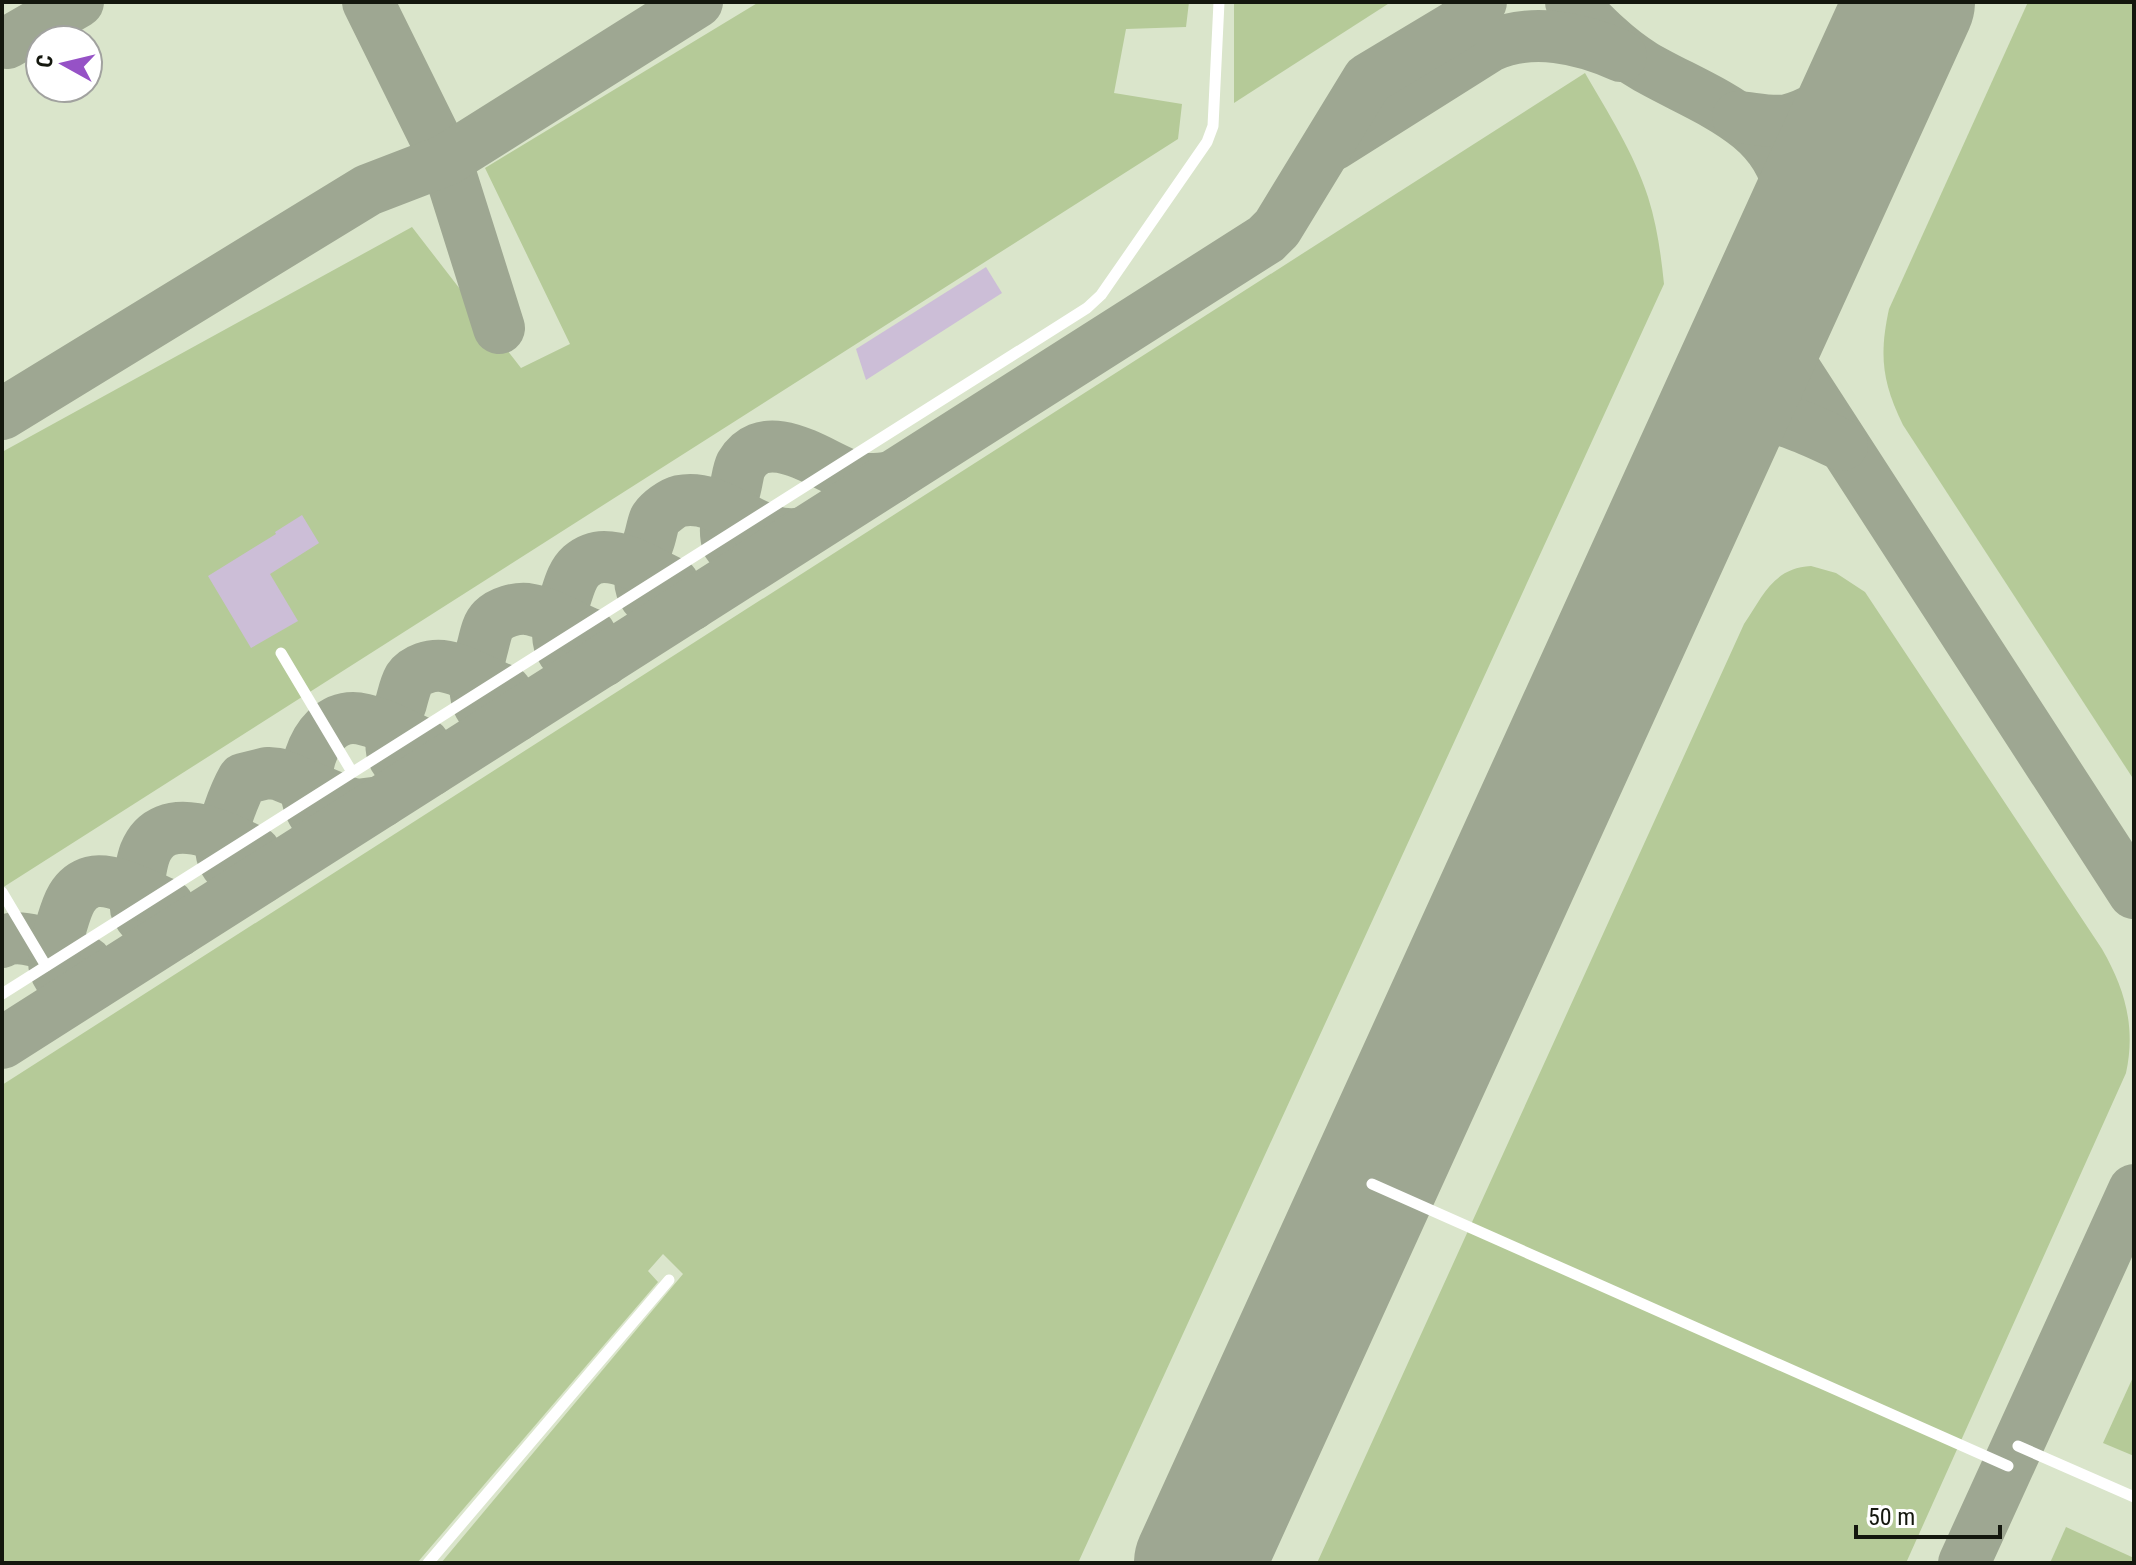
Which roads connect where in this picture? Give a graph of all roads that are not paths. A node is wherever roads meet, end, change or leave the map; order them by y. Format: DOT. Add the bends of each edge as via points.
graph roads {
  1 [pos="1219,2"];
  2 [pos="281,653"];
  3 [pos="352,772"];
  4 [pos="2,892"];
  5 [pos="46,966"];
  6 [pos="2,994"];
  7 [pos="1372,1184"];
  8 [pos="669,1280"];
  9 [pos="2018,1446"];
  10 [pos="2008,1466"];
  11 [pos="2134,1497"];
  12 [pos="428,1563"];
  1 -- 3 [label="lane" via="1213,126 1207,142 1087,308"];
  2 -- 3 [label="lane"];
  3 -- 5 [label="lane"];
  4 -- 5 [label="lane"];
  5 -- 6 [label="lane"];
  7 -- 10 [label="lane"];
  8 -- 12 [label="lane"];
  9 -- 11 [label="lane"];
}
